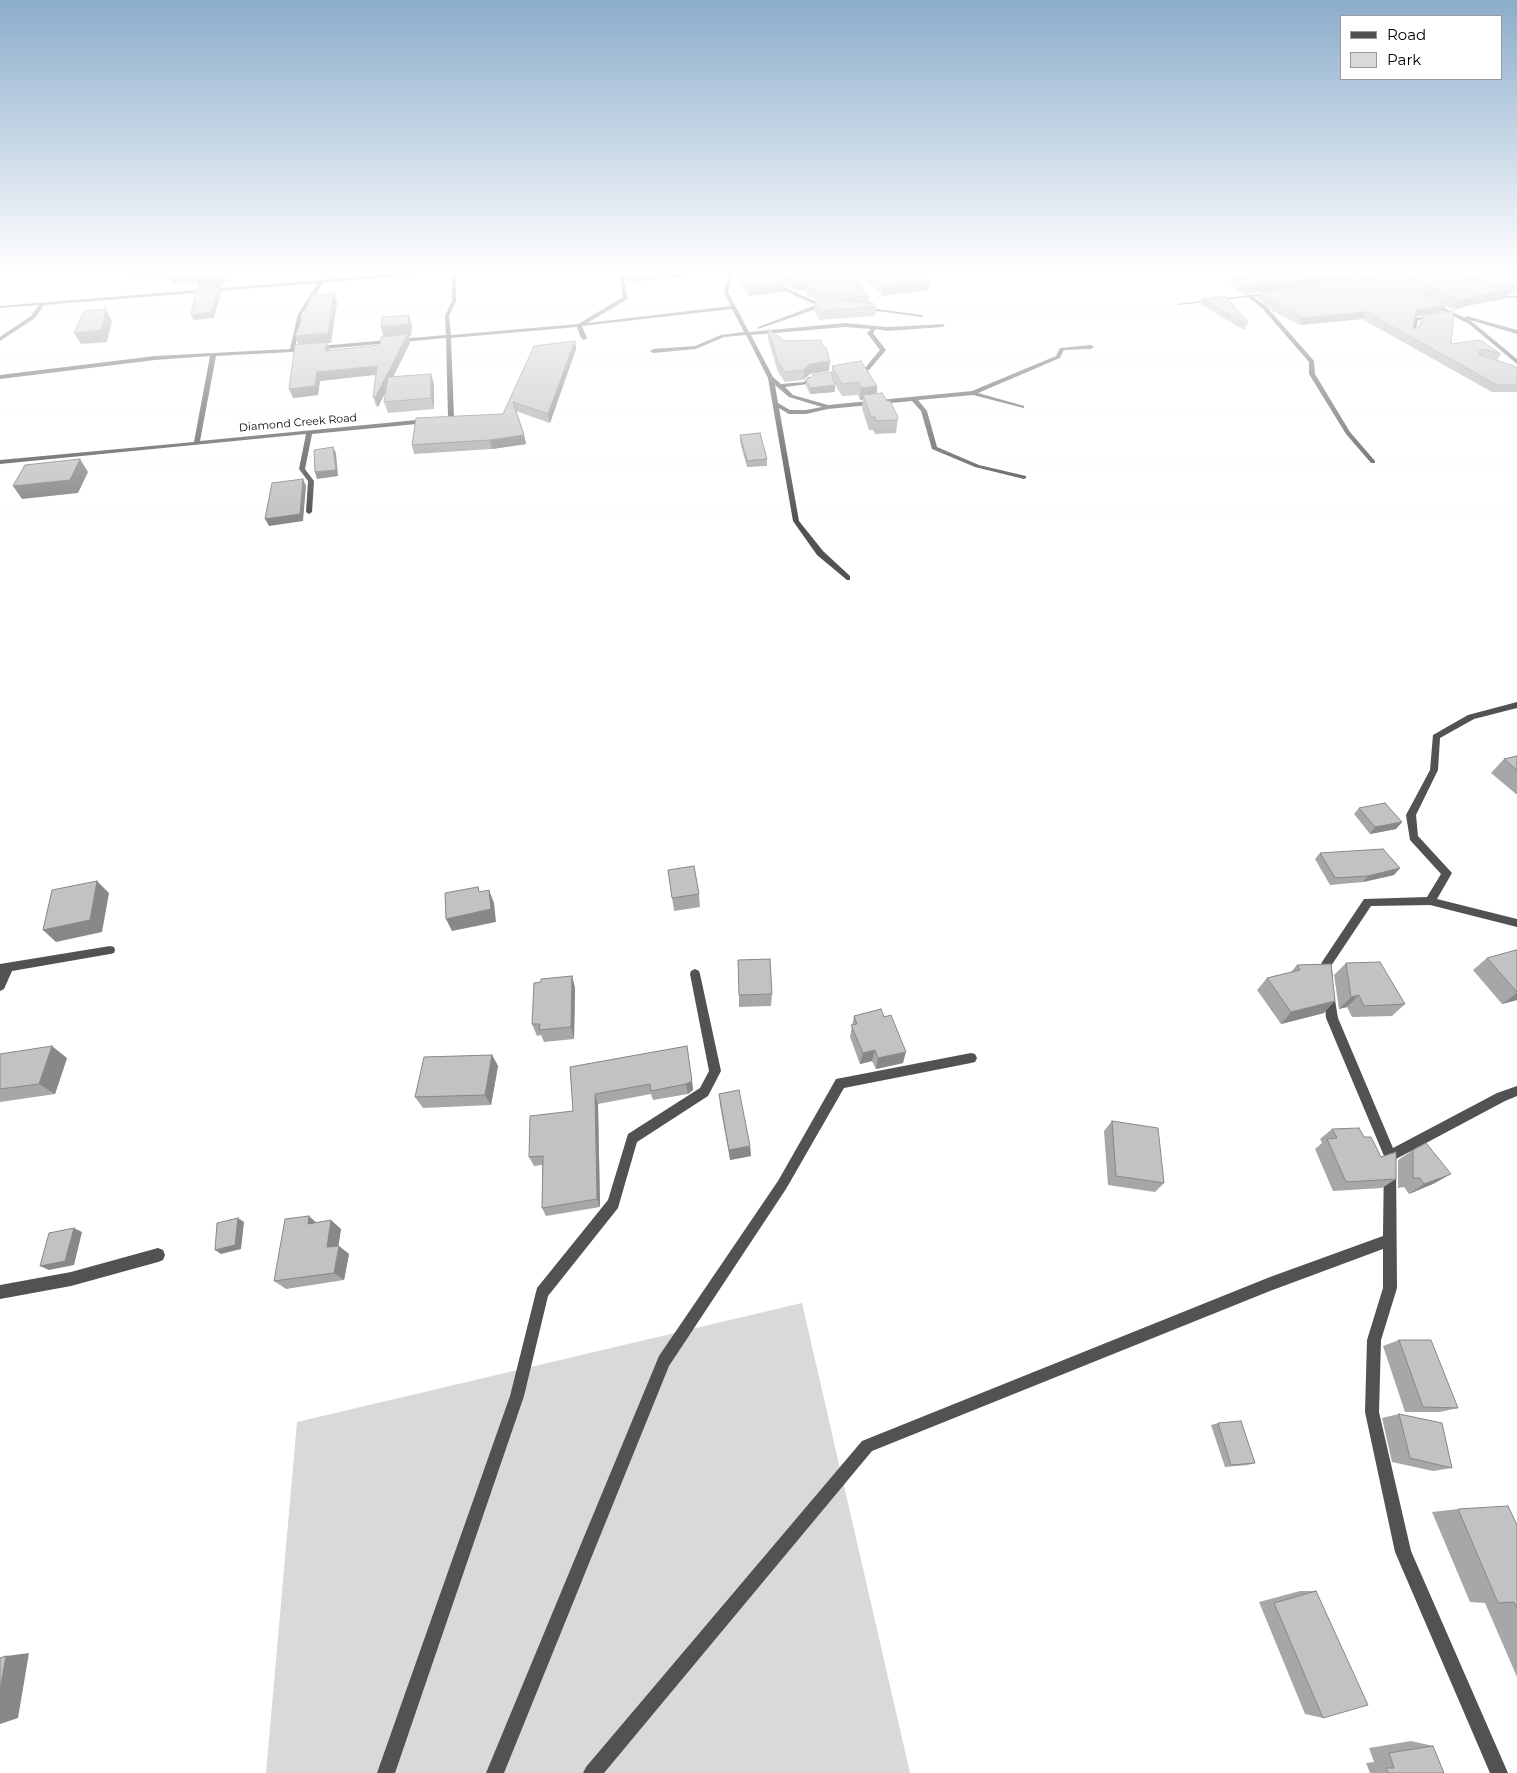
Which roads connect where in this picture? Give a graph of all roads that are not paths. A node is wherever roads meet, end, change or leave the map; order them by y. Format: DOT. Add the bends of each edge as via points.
graph roads {
  1 [pos="213,356"];
  2 [pos="216,356"];
  3 [pos="449,356"];
  4 [pos="759,356"];
  5 [pos="877,356"];
  6 [pos="1059,356"];
  7 [pos="1307,356"];
  8 [pos="843,374"];
  9 [pos="826,376"];
  10 [pos="0,377"];
  11 [pos="771,378"];
  12 [pos="781,386"];
  13 [pos="973,393"];
  14 [pos="914,400"];
  15 [pos="777,404"];
  16 [pos="828,407"];
  17 [pos="1022,407"];
  18 [pos="309,432"];
  19 [pos="197,442"];
  20 [pos="0,462"];
  21 [pos="1373,462"];
  22 [pos="1024,477"];
  23 [pos="309,512"];
  24 [pos="847,578"];
  25 [pos="1517,705"];
  26 [pos="1430,901"];
  27 [pos="1517,923"];
  28 [pos="110,950"];
  29 [pos="4,969"];
  30 [pos="695,974"];
  31 [pos="0,986"];
  32 [pos="971,1058"];
  33 [pos="1517,1091"];
  34 [pos="1390,1156"];
  35 [pos="1390,1240"];
  36 [pos="158,1255"];
  37 [pos="0,1292"];
  38 [pos="386,1773"];
  39 [pos="494,1773"];
  40 [pos="592,1773"];
  41 [pos="1499,1773"];
  1 -- 2 [label="street"];
  1 -- 10 [label="street" via="155,358"];
  1 -- 19 [label="street"];
  3 -- 18 [label="street, Diamond Creek Road" via="451,418"];
  4 -- 11 [label="street"];
  5 -- 8 [label="street" via="866,369"];
  6 -- 13 [label="street"];
  7 -- 21 [label="street" via="1312,362 1312,374 1348,434"];
  9 -- 12 [label="street"];
  11 -- 12 [label="street"];
  11 -- 15 [label="street"];
  12 -- 16 [label="street" via="792,396"];
  13 -- 14 [label="street"];
  13 -- 17 [label="street"];
  14 -- 16 [label="street"];
  14 -- 22 [label="street" via="924,411 934,448 977,466"];
  15 -- 16 [label="street" via="789,412"];
  15 -- 24 [label="street" via="796,521 820,553"];
  18 -- 19 [label="street, Diamond Creek Road"];
  18 -- 23 [label="street" via="302,469 312,482"];
  19 -- 20 [label="street, Diamond Creek Road"];
  25 -- 26 [label="street" via="1470,717 1436,737 1434,770 1411,815 1413,837 1447,873"];
  26 -- 27 [label="street"];
  26 -- 34 [label="street" via="1368,902 1326,965 1332,1018"];
  28 -- 29 [label="street"];
  29 -- 31 [label="street"];
  30 -- 38 [label="street" via="715,1071 704,1092 632,1138 613,1203 542,1293 518,1396"];
  32 -- 39 [label="street" via="840,1083 782,1185 664,1361"];
  33 -- 34 [label="street" via="1501,1096"];
  34 -- 35 [label="street"];
  35 -- 40 [label="street" via="1270,1284 867,1446"];
  35 -- 41 [label="street" via="1390,1288 1374,1340 1372,1412 1404,1552"];
  36 -- 37 [label="street" via="71,1279"];
}
